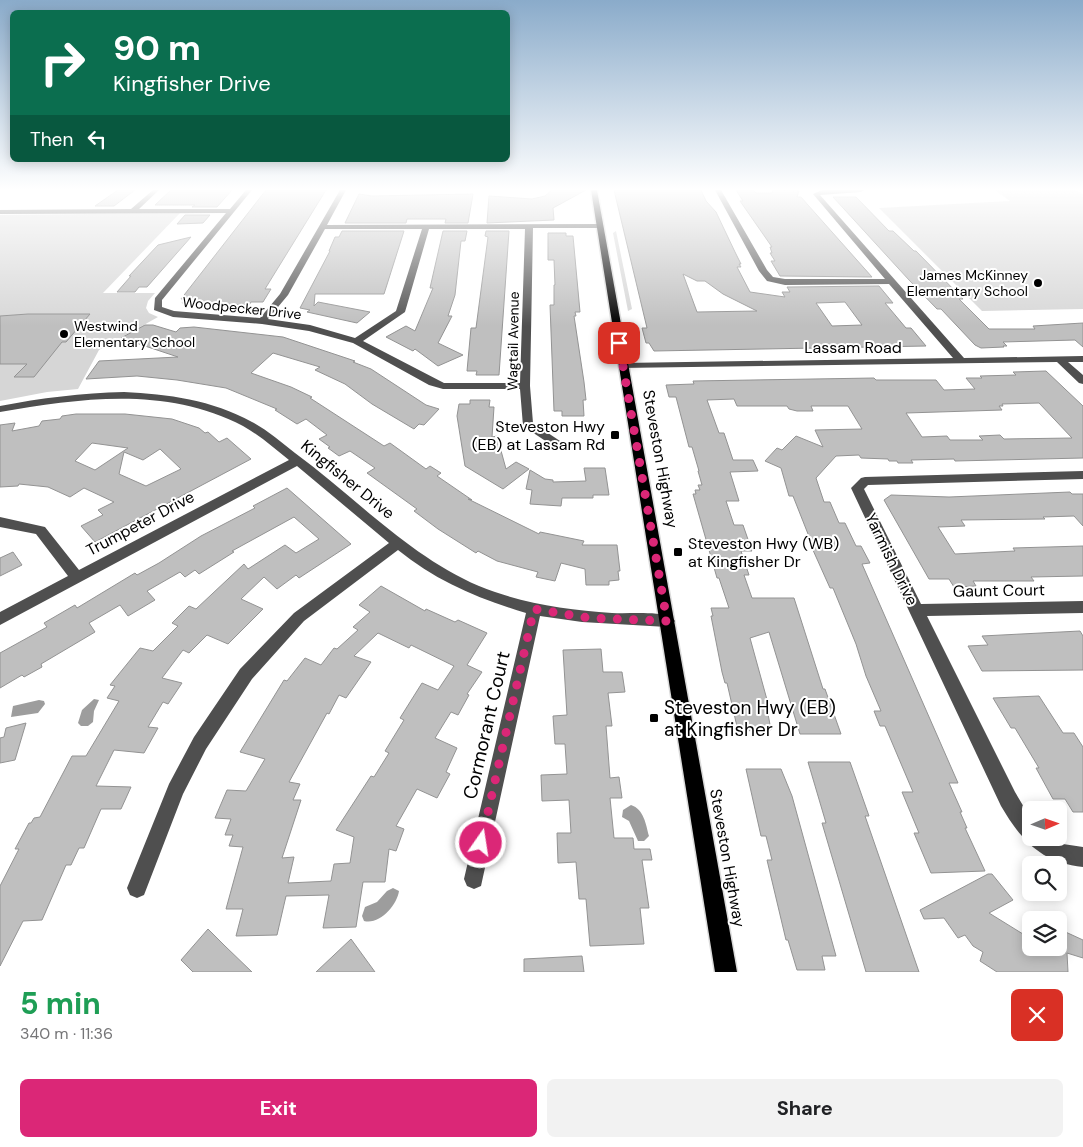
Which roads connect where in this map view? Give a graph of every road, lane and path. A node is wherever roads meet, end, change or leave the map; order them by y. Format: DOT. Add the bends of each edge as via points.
graph roads {
  1 [pos="211,235"];
  2 [pos="316,235"];
  3 [pos="423,235"];
  4 [pos="529,235"];
  5 [pos="602,235"];
  6 [pos="743,235"];
  7 [pos="852,235"];
  8 [pos="892,281"];
  9 [pos="262,320"];
  10 [pos="356,341"];
  11 [pos="1059,359"];
  12 [pos="1083,359"];
  13 [pos="961,361"];
  14 [pos="623,366"];
  15 [pos="1083,381"];
  16 [pos="524,386"];
  17 [pos="0,409"];
  18 [pos="554,441"];
  19 [pos="298,460"];
  20 [pos="1083,475"];
  21 [pos="0,522"];
  22 [pos="398,543"];
  23 [pos="76,577"];
  24 [pos="1083,607"];
  25 [pos="534,609"];
  26 [pos="917,610"];
  27 [pos="0,620"];
  28 [pos="667,621"];
  29 [pos="1022,823"];
  30 [pos="1049,846"];
  31 [pos="1083,857"];
  32 [pos="474,879"];
  33 [pos="137,888"];
  34 [pos="726,972"];
  1 -- 9 [label="street, Woodpecker Drive" via="158,300 157,308 173,314"];
  2 -- 9 [label="street" via="284,295"];
  3 -- 10 [label="street" via="400,312"];
  4 -- 16 [label="street, Wagtail Avenue"];
  5 -- 14 [label="main road, Steveston Highway"];
  6 -- 8 [label="street" via="773,282"];
  7 -- 8 [label="street"];
  8 -- 13 [label="street"];
  9 -- 10 [label="street, Woodpecker Drive" via="310,328"];
  10 -- 16 [label="street, Woodpecker Drive" via="443,386"];
  11 -- 12 [label="street, Lassam Road"];
  11 -- 13 [label="street, Lassam Road"];
  11 -- 15 [label="street"];
  13 -- 14 [label="street, Lassam Road"];
  14 -- 28 [label="main road, Steveston Highway"];
  16 -- 18 [label="street, Wagtail Avenue" via="527,424"];
  17 -- 19 [label="street, Kingfisher Drive" via="89,396 146,395 199,404 244,422"];
  19 -- 22 [label="street, Kingfisher Drive"];
  19 -- 23 [label="street, Trumpeter Drive"];
  20 -- 26 [label="street, Yarmish Drive" via="864,481 857,488"];
  21 -- 23 [label="street" via="40,530"];
  22 -- 25 [label="street, Kingfisher Drive" via="468,587"];
  22 -- 33 [label="street" via="299,617 246,674 200,743 176,790"];
  23 -- 27 [label="street, Trumpeter Drive"];
  24 -- 26 [label="street, Gaunt Court"];
  25 -- 28 [label="street, Kingfisher Drive" via="589,618"];
  25 -- 32 [label="street, Cormorant Court"];
  26 -- 29 [label="street, Yarmish Drive"];
  28 -- 34 [label="main road, Steveston Highway"];
  30 -- 31 [label="street" via="1063,854"];
}
